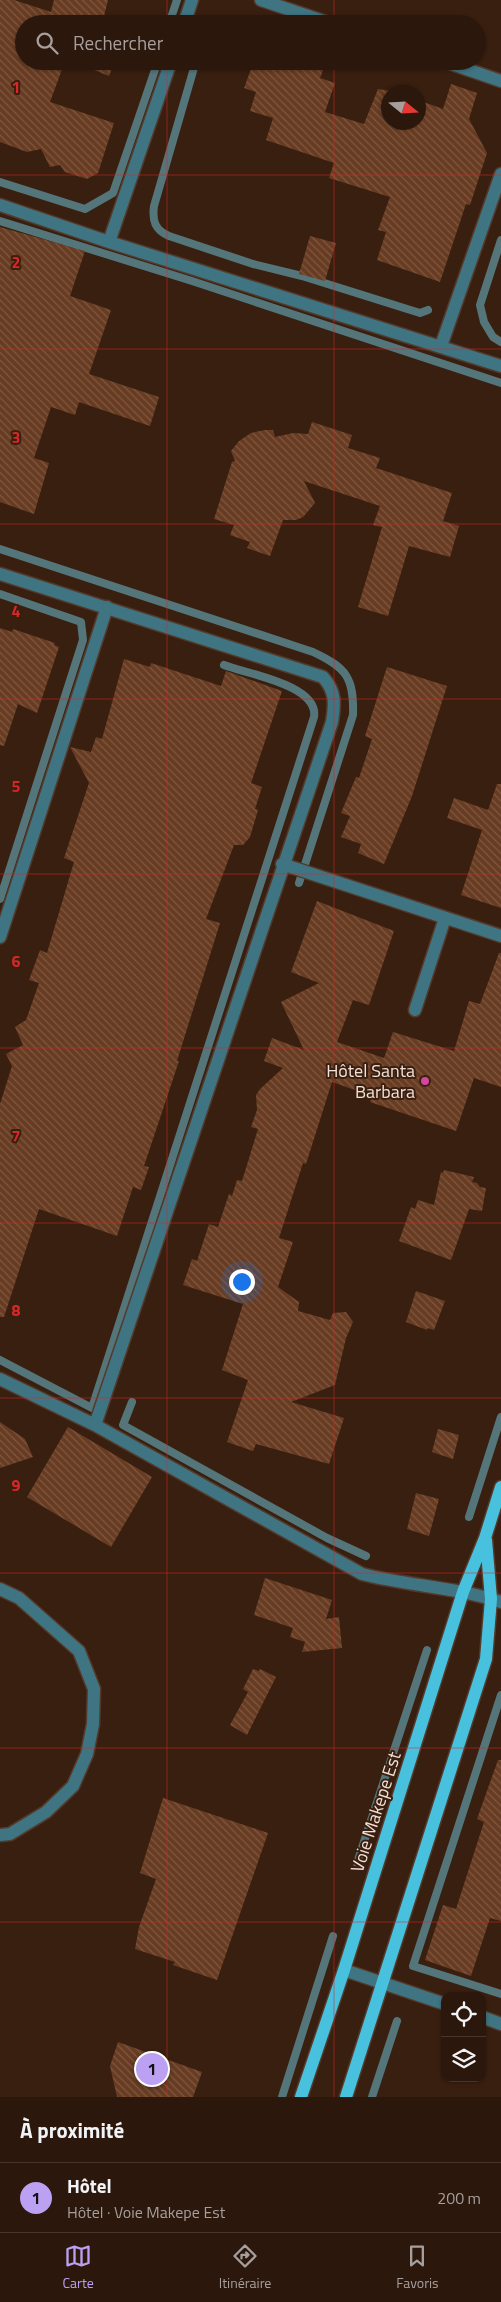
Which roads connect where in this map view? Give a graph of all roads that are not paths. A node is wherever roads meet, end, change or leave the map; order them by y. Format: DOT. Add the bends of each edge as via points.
graph roads {
  1 [pos="192,0"];
  2 [pos="261,0"];
  3 [pos="187,15"];
  4 [pos="305,15"];
  5 [pos="168,70"];
  6 [pos="469,70"];
  7 [pos="501,81"];
  8 [pos="501,174"];
  9 [pos="0,205"];
  10 [pos="109,242"];
  11 [pos="441,346"];
  12 [pos="501,366"];
  13 [pos="0,574"];
  14 [pos="107,607"];
  15 [pos="282,864"];
  16 [pos="445,918"];
  17 [pos="501,936"];
  18 [pos="0,938"];
  19 [pos="415,1010"];
  20 [pos="0,1378"];
  21 [pos="95,1425"];
  22 [pos="501,1488"];
  23 [pos="486,1538"];
  24 [pos="0,1589"];
  25 [pos="463,1592"];
  26 [pos="496,1600"];
  27 [pos="0,1835"];
  28 [pos="344,1970"];
  29 [pos="384,1982"];
  30 [pos="441,2003"];
  31 [pos="486,2018"];
  32 [pos="501,2024"];
  33 [pos="301,2097"];
  34 [pos="346,2097"];
  1 -- 3 [label="street"];
  2 -- 4 [label="street"];
  5 -- 10 [label="street"];
  6 -- 7 [label="street"];
  8 -- 11 [label="street"];
  9 -- 10 [label="street"];
  10 -- 11 [label="street"];
  11 -- 12 [label="street"];
  13 -- 14 [label="street"];
  14 -- 15 [label="street" via="323,676 332,688 335,700 332,722"];
  14 -- 18 [label="street"];
  15 -- 16 [label="street"];
  15 -- 21 [label="street"];
  16 -- 17 [label="street"];
  16 -- 19 [label="street"];
  20 -- 21 [label="street"];
  21 -- 25 [label="street" via="362,1574"];
  22 -- 23 [label="main road, Voie Makepe Est"];
  23 -- 25 [label="main road, Voie Makepe Est"];
  23 -- 26 [label="main road, Voie Makepe Est"];
  24 -- 27 [label="street" via="19,1598 79,1651 94,1689 93,1724 87,1754 73,1786 46,1812 10,1834"];
  25 -- 26 [label="street"];
  25 -- 28 [label="main road, Voie Makepe Est"];
  26 -- 29 [label="main road, Voie Makepe Est" via="478,1687"];
  28 -- 29 [label="street"];
  28 -- 33 [label="main road, Voie Makepe Est"];
  29 -- 30 [label="street"];
  29 -- 34 [label="main road, Voie Makepe Est"];
  31 -- 32 [label="street"];
}
